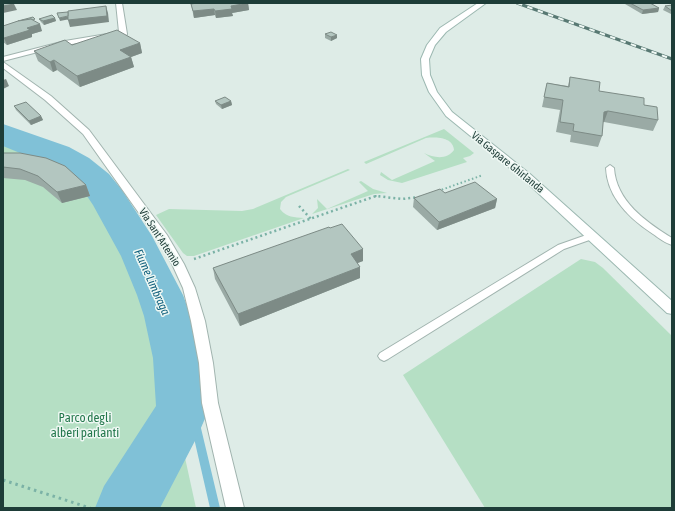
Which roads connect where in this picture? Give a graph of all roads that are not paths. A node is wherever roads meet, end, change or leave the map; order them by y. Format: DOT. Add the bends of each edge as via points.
graph roads {
  1 [pos="119,3"];
  2 [pos="483,3"];
  3 [pos="3,59"];
  4 [pos="3,64"];
  5 [pos="610,168"];
  6 [pos="592,236"];
  7 [pos="672,242"];
  8 [pos="672,309"];
  9 [pos="384,356"];
  10 [pos="235,508"];
  1 -- 3 [label="street" via="123,34 65,42"];
  2 -- 6 [label="street, Via Gaspare Ghirlanda" via="443,30 431,45 426,59 426,75 433,92 449,114 526,176"];
  4 -- 10 [label="street, Via Sant'Artemio" via="86,132 163,238 178,264 189,288 198,322 210,403"];
  5 -- 7 [label="lane" via="612,183 619,196 653,230"];
  6 -- 8 [label="street, Via Gaspare Ghirlanda"];
  6 -- 9 [label="lane" via="561,247"];
}
